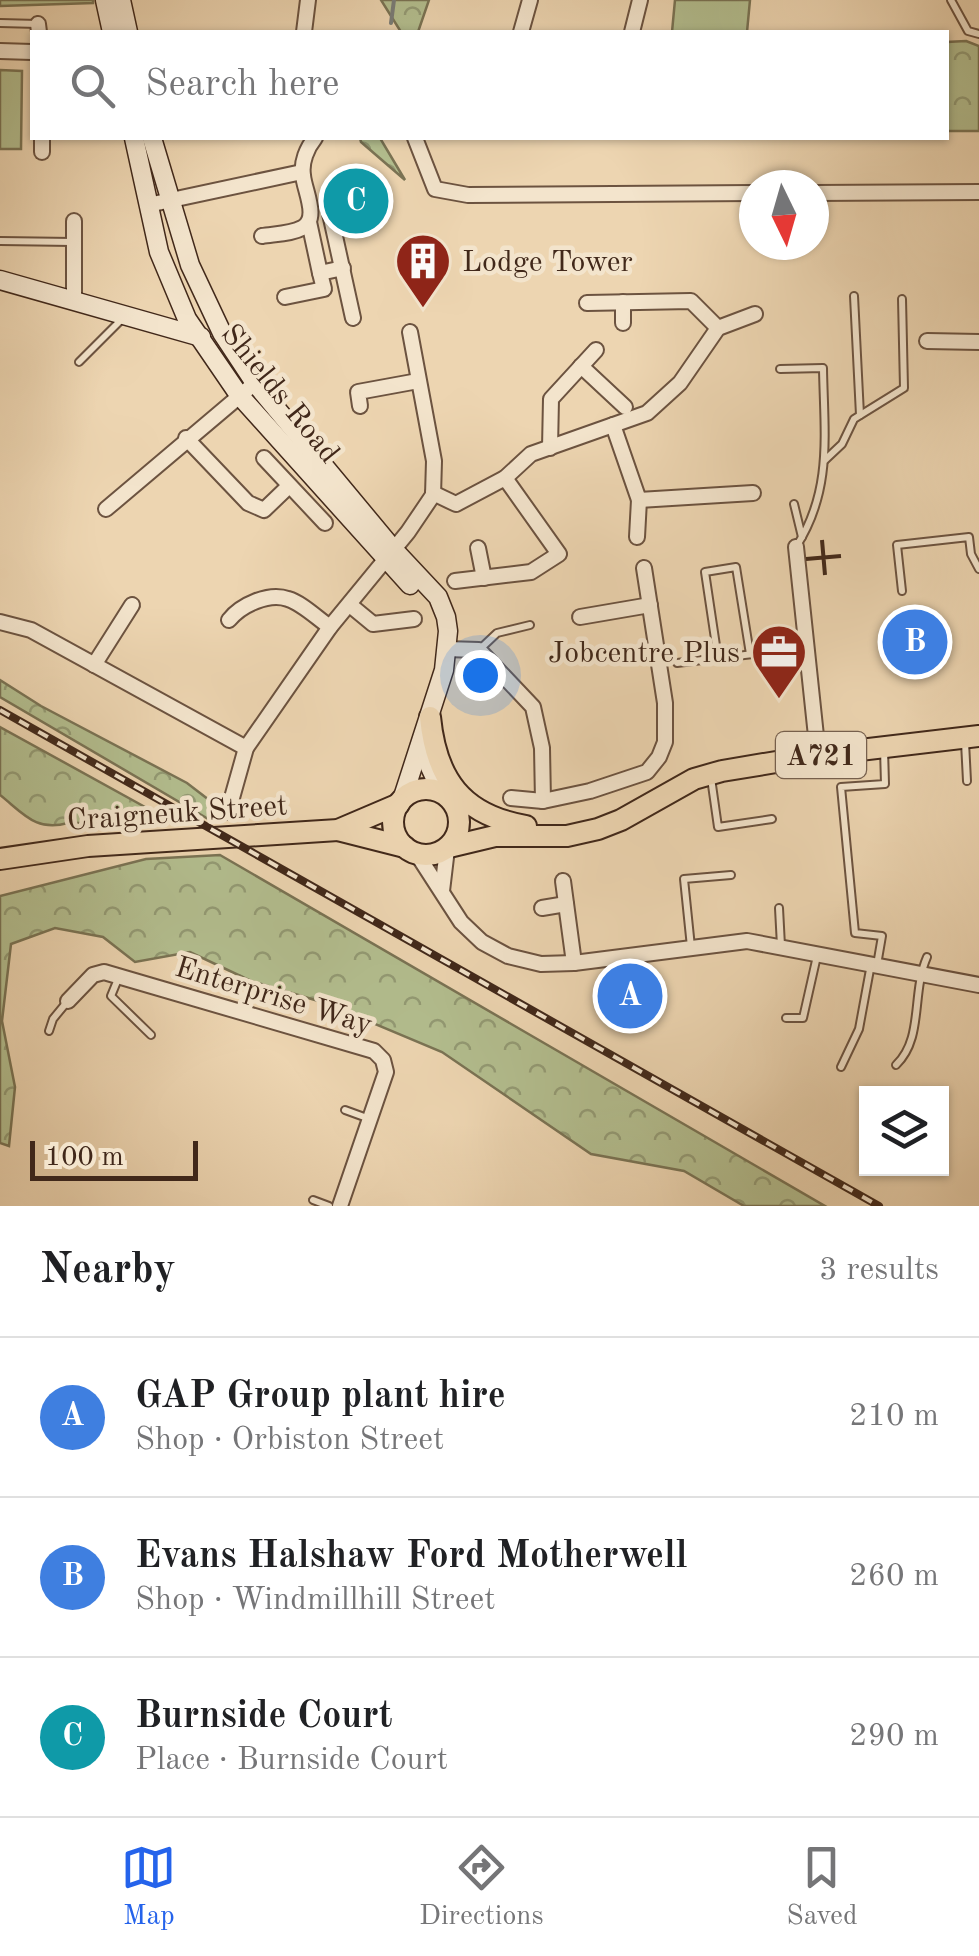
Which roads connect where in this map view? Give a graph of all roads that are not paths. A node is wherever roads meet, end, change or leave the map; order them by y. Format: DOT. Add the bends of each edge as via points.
graph roads {
  1 [pos="105,0"];
  2 [pos="121,0"];
  3 [pos="308,0"];
  4 [pos="530,0"];
  5 [pos="640,0"];
  6 [pos="951,0"];
  7 [pos="0,23"];
  8 [pos="38,28"];
  9 [pos="112,30"];
  10 [pos="128,30"];
  11 [pos="304,30"];
  12 [pos="522,30"];
  13 [pos="632,30"];
  14 [pos="979,34"];
  15 [pos="0,51"];
  16 [pos="30,52"];
  17 [pos="134,140"];
  18 [pos="153,140"];
  19 [pos="314,140"];
  20 [pos="416,140"];
  21 [pos="302,172"];
  22 [pos="979,192"];
  23 [pos="739,193"];
  24 [pos="829,193"];
  25 [pos="168,199"];
  26 [pos="148,204"];
  27 [pos="329,209"];
  28 [pos="74,221"];
  29 [pos="309,222"];
  30 [pos="262,236"];
  31 [pos="0,241"];
  32 [pos="74,242"];
  33 [pos="343,268"];
  34 [pos="320,272"];
  35 [pos="0,280"];
  36 [pos="175,293"];
  37 [pos="854,296"];
  38 [pos="285,297"];
  39 [pos="902,299"];
  40 [pos="74,301"];
  41 [pos="623,302"];
  42 [pos="587,303"];
  43 [pos="755,314"];
  44 [pos="124,317"];
  45 [pos="353,318"];
  46 [pos="624,323"];
  47 [pos="154,324"];
  48 [pos="718,328"];
  49 [pos="410,332"];
  50 [pos="222,333"];
  51 [pos="198,337"];
  52 [pos="927,341"];
  53 [pos="979,342"];
  54 [pos="596,350"];
  55 [pos="79,362"];
  56 [pos="581,366"];
  57 [pos="780,369"];
  58 [pos="418,381"];
  59 [pos="255,383"];
  60 [pos="239,395"];
  61 [pos="360,406"];
  62 [pos="625,407"];
  63 [pos="860,415"];
  64 [pos="613,425"];
  65 [pos="186,438"];
  66 [pos="550,448"];
  67 [pos="264,458"];
  68 [pos="825,460"];
  69 [pos="505,478"];
  70 [pos="289,486"];
  71 [pos="433,493"];
  72 [pos="753,493"];
  73 [pos="639,500"];
  74 [pos="794,504"];
  75 [pos="106,509"];
  76 [pos="325,523"];
  77 [pos="637,538"];
  78 [pos="799,543"];
  79 [pos="478,548"];
  80 [pos="389,555"];
  81 [pos="644,568"];
  82 [pos="979,569"];
  83 [pos="484,578"];
  84 [pos="455,581"];
  85 [pos="902,590"];
  86 [pos="606,593"];
  87 [pos="132,605"];
  88 [pos="350,605"];
  89 [pos="650,605"];
  90 [pos="610,612"];
  91 [pos="580,617"];
  92 [pos="414,619"];
  93 [pos="229,620"];
  94 [pos="0,622"];
  95 [pos="530,626"];
  96 [pos="330,627"];
  97 [pos="806,648"];
  98 [pos="445,650"];
  99 [pos="479,650"];
  100 [pos="750,654"];
  101 [pos="718,658"];
  102 [pos="677,664"];
  103 [pos="94,665"];
  104 [pos="426,727"];
  105 [pos="972,737"];
  106 [pos="884,747"];
  107 [pos="246,748"];
  108 [pos="818,755"];
  109 [pos="710,774"];
  110 [pos="967,781"];
  111 [pos="442,793"];
  112 [pos="511,798"];
  113 [pos="543,801"];
  114 [pos="400,802"];
  115 [pos="228,812"];
  116 [pos="458,812"];
  117 [pos="772,819"];
  118 [pos="338,830"];
  119 [pos="582,834"];
  120 [pos="514,835"];
  121 [pos="448,848"];
  122 [pos="410,851"];
  123 [pos="6,861"];
  124 [pos="732,874"];
  125 [pos="564,881"];
  126 [pos="442,892"];
  127 [pos="566,904"];
  128 [pos="542,908"];
  129 [pos="779,908"];
  130 [pos="781,946"];
  131 [pos="691,948"];
  132 [pos="817,955"];
  133 [pos="928,957"];
  134 [pos="574,963"];
  135 [pos="874,965"];
  136 [pos="919,975"];
  137 [pos="118,976"];
  138 [pos="979,985"];
  139 [pos="68,1001"];
  140 [pos="786,1018"];
  141 [pos="50,1031"];
  142 [pos="150,1035"];
  143 [pos="896,1064"];
  144 [pos="841,1066"];
  145 [pos="345,1110"];
  146 [pos="370,1120"];
  147 [pos="314,1200"];
  148 [pos="328,1206"];
  149 [pos="340,1206"];
  1 -- 9 [label="main road"];
  2 -- 10 [label="main road"];
  3 -- 11 [label="street"];
  4 -- 12 [label="street"];
  5 -- 13 [label="street"];
  6 -- 14 [label="lane" via="968,31"];
  7 -- 8 [label="lane"];
  15 -- 16 [label="street"];
  17 -- 26 [label="main road, Shields Road"];
  18 -- 25 [label="main road, Shields Road"];
  19 -- 21 [label="street"];
  20 -- 23 [label="street" via="436,188 468,195"];
  21 -- 25 [label="street"];
  21 -- 29 [label="street"];
  22 -- 24 [label="street"];
  25 -- 26 [label="street"];
  25 -- 50 [label="main road, Shields Road"];
  26 -- 36 [label="main road, Shields Road"];
  27 -- 33 [label="street"];
  28 -- 32 [label="street"];
  29 -- 30 [label="street"];
  29 -- 34 [label="street"];
  31 -- 32 [label="lane"];
  32 -- 40 [label="street"];
  33 -- 34 [label="street"];
  33 -- 45 [label="street"];
  34 -- 38 [label="street" via="324,289"];
  35 -- 40 [label="main road"];
  36 -- 47 [label="street" via="174,309"];
  36 -- 51 [label="main road, Shields Road"];
  37 -- 63 [label="lane"];
  39 -- 63 [label="lane" via="904,388"];
  40 -- 44 [label="main road"];
  41 -- 42 [label="street"];
  41 -- 46 [label="street"];
  41 -- 48 [label="street" via="691,301"];
  43 -- 48 [label="street"];
  44 -- 47 [label="main road"];
  44 -- 55 [label="lane"];
  47 -- 51 [label="main road"];
  48 -- 64 [label="street" via="680,383 646,413"];
  49 -- 58 [label="street"];
  50 -- 51 [label="main road"];
  50 -- 59 [label="main road, Shields Road"];
  51 -- 60 [label="main road, Shields Road"];
  52 -- 53 [label="street"];
  54 -- 56 [label="street"];
  56 -- 62 [label="street"];
  56 -- 66 [label="street" via="551,399"];
  57 -- 68 [label="lane" via="822,368"];
  58 -- 61 [label="street" via="358,392"];
  58 -- 71 [label="street" via="434,462"];
  59 -- 60 [label="street"];
  59 -- 80 [label="main road, Shields Road"];
  60 -- 65 [label="street"];
  60 -- 80 [label="main road, Shields Road"];
  63 -- 68 [label="lane"];
  64 -- 66 [label="street"];
  64 -- 73 [label="street"];
  65 -- 70 [label="street" via="248,503 264,510"];
  65 -- 75 [label="street"];
  66 -- 69 [label="street" via="531,454"];
  67 -- 70 [label="street"];
  68 -- 78 [label="lane" via="825,478"];
  69 -- 71 [label="street" via="456,504"];
  69 -- 83 [label="street" via="559,554 531,572"];
  70 -- 76 [label="street"];
  71 -- 80 [label="street"];
  72 -- 73 [label="street"];
  73 -- 77 [label="street"];
  74 -- 78 [label="lane"];
  78 -- 97 [label="street"];
  79 -- 83 [label="street"];
  80 -- 88 [label="street"];
  80 -- 98 [label="main road, Shields Road" via="430,604"];
  81 -- 89 [label="street"];
  82 -- 85 [label="lane" via="970,537 897,545"];
  83 -- 84 [label="street"];
  86 -- 90 [label="street"];
  87 -- 103 [label="street"];
  88 -- 92 [label="street" via="373,624"];
  88 -- 96 [label="street"];
  89 -- 90 [label="street"];
  89 -- 113 [label="street" via="665,703 666,742 659,757 647,772"];
  90 -- 91 [label="street"];
  93 -- 96 [label="street" via="251,604 288,598"];
  94 -- 103 [label="street" via="31,630"];
  95 -- 99 [label="lane" via="498,633"];
  96 -- 107 [label="street"];
  97 -- 100 [label="lane"];
  97 -- 108 [label="street"];
  98 -- 99 [label="street"];
  98 -- 104 [label="main road, Shields Road"];
  99 -- 113 [label="street" via="533,706"];
  100 -- 101 [label="lane"];
  100 -- 101 [label="lane" via="736,567 705,572"];
  101 -- 102 [label="lane"];
  103 -- 107 [label="street"];
  104 -- 111 [label="main road" via="430,766"];
  104 -- 114 [label="main road, Shields Road"];
  104 -- 119 [label="main road" via="439,766 476,809 504,822"];
  105 -- 106 [label="main road, A721"];
  105 -- 110 [label="lane"];
  106 -- 108 [label="main road, A721"];
  106 -- 135 [label="lane" via="886,784 841,787 855,933 882,936"];
  107 -- 115 [label="street"];
  108 -- 109 [label="main road, A721"];
  109 -- 117 [label="lane" via="718,827"];
  109 -- 119 [label="main road, A721"];
  111 -- 114 [label="main road" via="421,790"];
  111 -- 116 [label="main road"];
  112 -- 113 [label="street"];
  114 -- 118 [label="main road, Craigneuk Street"];
  114 -- 122 [label="main road" via="394,827"];
  116 -- 120 [label="main road, A721"];
  116 -- 121 [label="main road" via="459,831"];
  118 -- 122 [label="main road, Craigneuk Street"];
  118 -- 123 [label="main road, Craigneuk Street" via="88,846"];
  119 -- 120 [label="main road, A721"];
  120 -- 121 [label="main road, A721"];
  121 -- 122 [label="main road" via="437,854"];
  121 -- 126 [label="street"];
  122 -- 126 [label="street"];
  124 -- 131 [label="lane" via="684,879"];
  125 -- 127 [label="street"];
  126 -- 134 [label="street" via="460,922 508,956"];
  127 -- 128 [label="street"];
  127 -- 134 [label="street"];
  129 -- 130 [label="lane"];
  130 -- 131 [label="street"];
  130 -- 132 [label="street"];
  131 -- 134 [label="street"];
  132 -- 135 [label="street"];
  132 -- 140 [label="lane" via="803,1018"];
  133 -- 136 [label="lane"];
  135 -- 136 [label="street"];
  135 -- 144 [label="lane"];
  136 -- 138 [label="street"];
  136 -- 143 [label="lane" via="911,1050"];
  137 -- 139 [label="street" via="96,973"];
  137 -- 142 [label="lane" via="111,996"];
  137 -- 146 [label="street, Enterprise Way" via="374,1052 386,1072"];
  139 -- 141 [label="lane"];
  145 -- 146 [label="lane"];
  146 -- 149 [label="street, Enterprise Way"];
  147 -- 148 [label="lane"];
}
